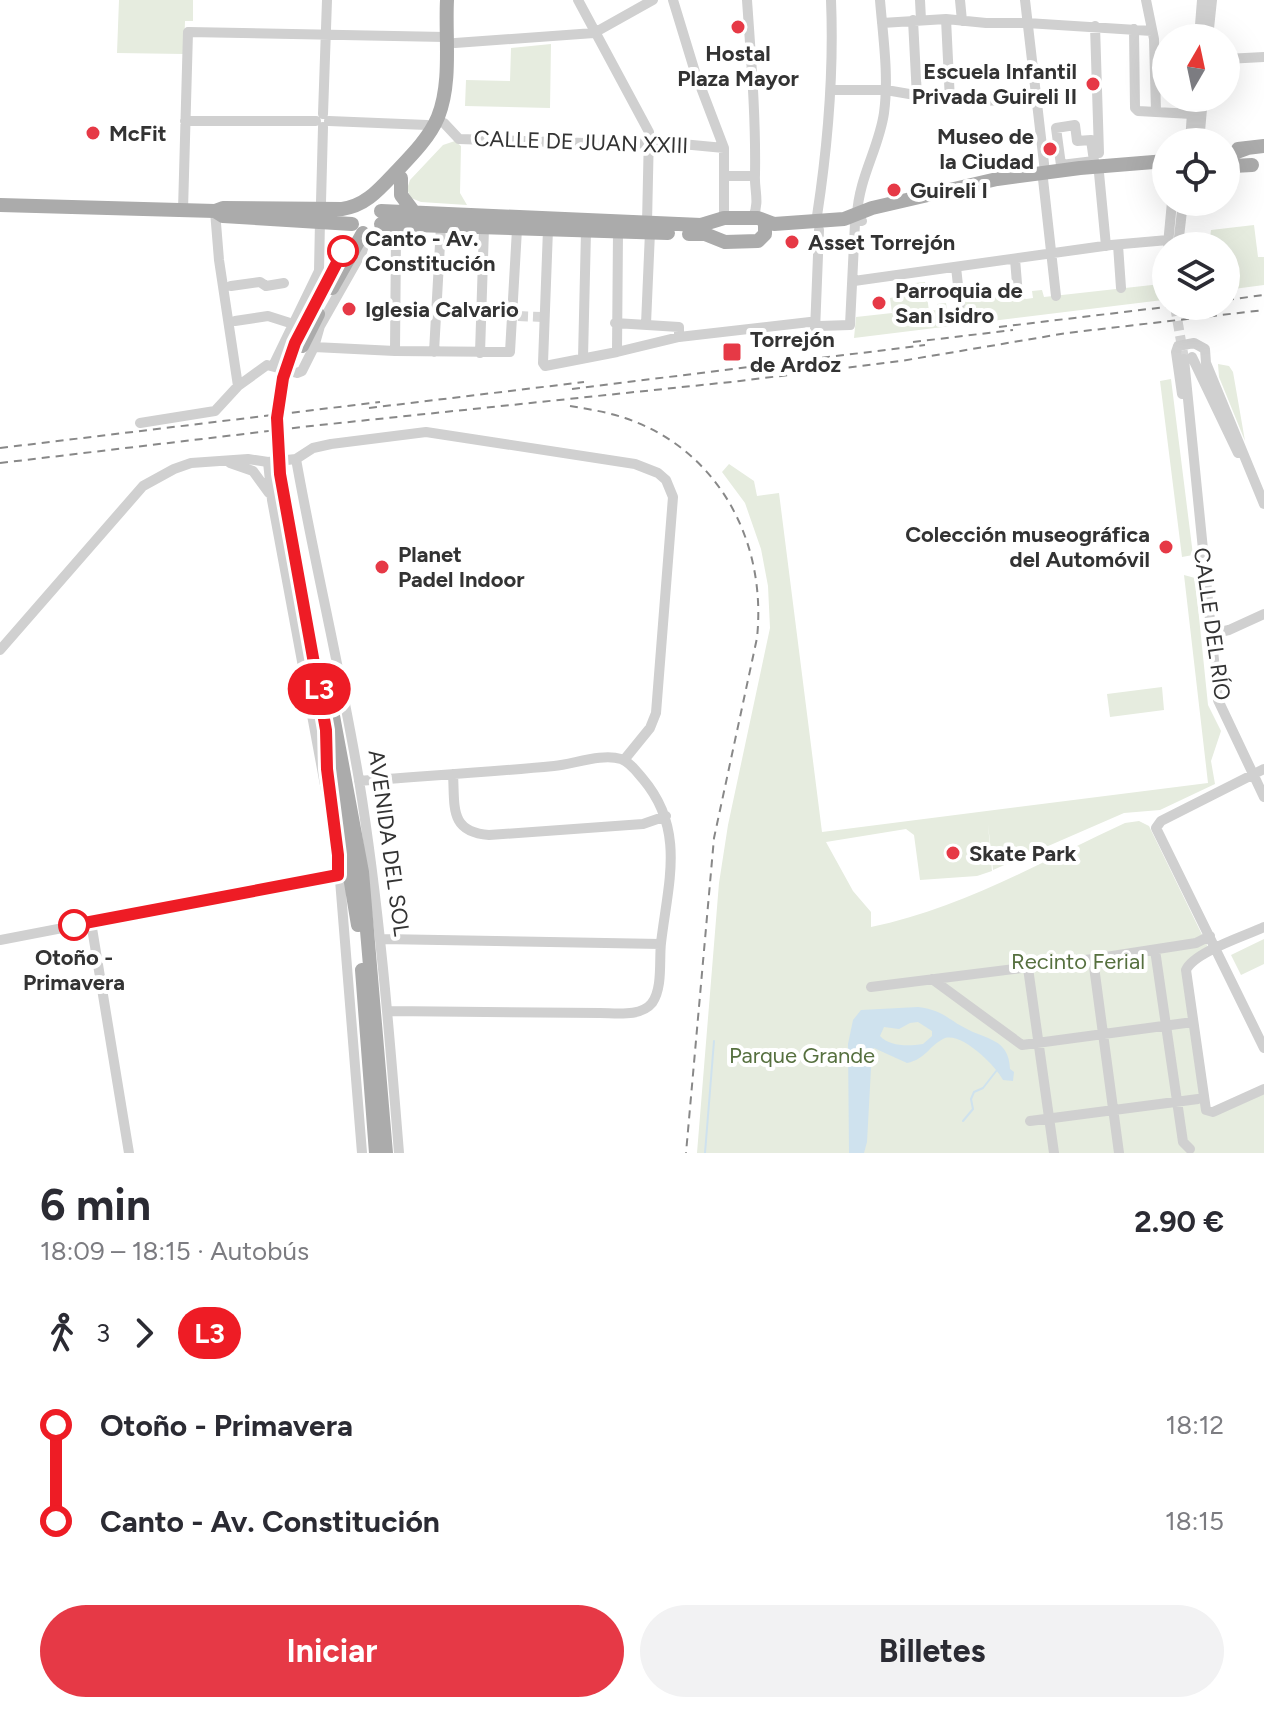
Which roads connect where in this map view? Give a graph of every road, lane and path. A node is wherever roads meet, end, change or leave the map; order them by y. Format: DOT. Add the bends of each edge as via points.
graph roads {
  1 [pos="327,0"];
  2 [pos="447,0"];
  3 [pos="456,0"];
  4 [pos="578,0"];
  5 [pos="653,0"];
  6 [pos="673,0"];
  7 [pos="747,0"];
  8 [pos="831,0"];
  9 [pos="880,0"];
  10 [pos="920,0"];
  11 [pos="960,0"];
  12 [pos="1025,0"];
  13 [pos="1146,0"];
  14 [pos="1202,0"];
  15 [pos="1212,0"];
  16 [pos="1149,18"];
  17 [pos="946,19"];
  18 [pos="917,20"];
  19 [pos="962,21"];
  20 [pos="882,23"];
  21 [pos="1027,23"];
  22 [pos="1200,24"];
  23 [pos="1209,24"];
  24 [pos="1095,26"];
  25 [pos="1134,29"];
  26 [pos="1152,31"];
  27 [pos="326,33"];
  28 [pos="594,33"];
  29 [pos="450,40"];
  30 [pos="1264,57"];
  31 [pos="1240,58"];
  32 [pos="832,90"];
  33 [pos="886,90"];
  34 [pos="917,97"];
  35 [pos="1035,100"];
  36 [pos="950,101"];
  37 [pos="1152,111"];
  38 [pos="1168,112"];
  39 [pos="1192,114"];
  40 [pos="185,121"];
  41 [pos="323,121"];
  42 [pos="444,123"];
  43 [pos="427,125"];
  44 [pos="1191,128"];
  45 [pos="1057,132"];
  46 [pos="1039,134"];
  47 [pos="649,143"];
  48 [pos="1264,146"];
  49 [pos="724,148"];
  50 [pos="1248,148"];
  51 [pos="1240,149"];
  52 [pos="1152,163"];
  53 [pos="1258,163"];
  54 [pos="1152,168"];
  55 [pos="1099,170"];
  56 [pos="724,176"];
  57 [pos="754,176"];
  58 [pos="1044,176"];
  59 [pos="401,178"];
  60 [pos="321,202"];
  61 [pos="360,204"];
  62 [pos="0,205"];
  63 [pos="183,210"];
  64 [pos="215,211"];
  65 [pos="413,211"];
  66 [pos="384,217"];
  67 [pos="856,219"];
  68 [pos="320,221"];
  69 [pos="818,223"];
  70 [pos="761,224"];
  71 [pos="441,226"];
  72 [pos="717,226"];
  73 [pos="484,228"];
  74 [pos="648,228"];
  75 [pos="517,229"];
  76 [pos="548,229"];
  77 [pos="359,230"];
  78 [pos="586,231"];
  79 [pos="618,232"];
  80 [pos="1112,245"];
  81 [pos="1152,245"];
  82 [pos="1052,254"];
  83 [pos="1015,259"];
  84 [pos="956,267"];
  85 [pos="854,281"];
  86 [pos="284,283"];
  87 [pos="231,286"];
  88 [pos="1121,288"];
  89 [pos="1018,296"];
  90 [pos="1056,296"];
  91 [pos="960,304"];
  92 [pos="235,321"];
  93 [pos="290,323"];
  94 [pos="615,323"];
  95 [pos="646,324"];
  96 [pos="813,327"];
  97 [pos="679,337"];
  98 [pos="314,347"];
  99 [pos="395,351"];
  100 [pos="434,352"];
  101 [pos="617,352"];
  102 [pos="480,353"];
  103 [pos="583,358"];
  104 [pos="273,366"];
  105 [pos="238,386"];
  106 [pos="140,423"];
  107 [pos="296,459"];
  108 [pos="225,461"];
  109 [pos="268,462"];
  110 [pos="1246,465"];
  111 [pos="1196,490"];
  112 [pos="272,500"];
  113 [pos="1264,504"];
  114 [pos="1264,614"];
  115 [pos="1210,634"];
  116 [pos="0,650"];
  117 [pos="326,706"];
  118 [pos="326,730"];
  119 [pos="624,760"];
  120 [pos="1259,771"];
  121 [pos="453,774"];
  122 [pos="359,781"];
  123 [pos="1264,797"];
  124 [pos="666,816"];
  125 [pos="334,830"];
  126 [pos="338,875"];
  127 [pos="91,922"];
  128 [pos="1264,927"];
  129 [pos="1210,936"];
  130 [pos="382,939"];
  131 [pos="0,940"];
  132 [pos="661,944"];
  133 [pos="1216,949"];
  134 [pos="1155,950"];
  135 [pos="1093,959"];
  136 [pos="1028,968"];
  137 [pos="932,979"];
  138 [pos="871,987"];
  139 [pos="388,1011"];
  140 [pos="1193,1022"];
  141 [pos="1166,1025"];
  142 [pos="1103,1034"];
  143 [pos="1039,1043"];
  144 [pos="1264,1048"];
  145 [pos="1264,1089"];
  146 [pos="1198,1099"];
  147 [pos="1177,1102"];
  148 [pos="1113,1110"];
  149 [pos="1049,1119"];
  150 [pos="1030,1121"];
  151 [pos="1190,1149"];
  152 [pos="129,1153"];
  153 [pos="362,1153"];
  154 [pos="376,1153"];
  155 [pos="386,1153"];
  156 [pos="399,1153"];
  157 [pos="1054,1153"];
  158 [pos="1119,1153"];
  1 -- 27 [label="street"];
  2 -- 29 [label="main road"];
  3 -- 29 [label="main road"];
  4 -- 28 [label="street"];
  5 -- 28 [label="street"];
  6 -- 49 [label="street"];
  7 -- 57 [label="street" via="757,144"];
  8 -- 32 [label="street"];
  9 -- 20 [label="street"];
  10 -- 18 [label="street"];
  11 -- 19 [label="street"];
  12 -- 21 [label="street"];
  13 -- 16 [label="street"];
  14 -- 22 [label="street"];
  15 -- 23 [label="street"];
  16 -- 25 [label="street"];
  16 -- 26 [label="street"];
  17 -- 18 [label="street"];
  17 -- 19 [label="street"];
  17 -- 36 [label="street"];
  18 -- 20 [label="street"];
  18 -- 34 [label="street"];
  19 -- 21 [label="street"];
  20 -- 33 [label="street"];
  21 -- 24 [label="street"];
  21 -- 35 [label="street"];
  24 -- 25 [label="street"];
  24 -- 55 [label="street"];
  25 -- 26 [label="street"];
  25 -- 37 [label="street" via="1135,108"];
  27 -- 29 [label="street"];
  27 -- 40 [label="street" via="188,32"];
  27 -- 41 [label="street"];
  28 -- 29 [label="street"];
  28 -- 47 [label="street" via="649,132"];
  29 -- 42 [label="main road" via="453,89"];
  29 -- 61 [label="main road" via="438,118 399,170"];
  30 -- 31 [label="street"];
  32 -- 33 [label="street"];
  32 -- 69 [label="street"];
  33 -- 34 [label="street"];
  33 -- 67 [label="street"];
  34 -- 36 [label="street"];
  35 -- 36 [label="street"];
  35 -- 46 [label="street"];
  38 -- 39 [label="street"];
  39 -- 44 [label="street"];
  40 -- 41 [label="street"];
  40 -- 63 [label="street"];
  41 -- 43 [label="street"];
  41 -- 60 [label="street"];
  42 -- 47 [label="street, CALLE DE JUAN XXIII" via="459,139"];
  42 -- 59 [label="main road"];
  45 -- 45 [label="street" via="1061,165 1094,161 1091,140 1077,141 1075,125 1056,128"];
  45 -- 46 [label="street"];
  46 -- 58 [label="street"];
  47 -- 49 [label="street, CALLE DE JUAN XXIII"];
  47 -- 74 [label="street"];
  48 -- 50 [label="main road"];
  49 -- 56 [label="street"];
  50 -- 51 [label="main road"];
  50 -- 53 [label="main road" via="1227,160 1233,166"];
  52 -- 55 [label="main road"];
  54 -- 55 [label="main road"];
  55 -- 58 [label="main road"];
  55 -- 80 [label="street"];
  56 -- 57 [label="street"];
  56 -- 72 [label="street"];
  57 -- 70 [label="street"];
  58 -- 67 [label="main road"];
  58 -- 82 [label="street"];
  59 -- 65 [label="main road" via="401,195"];
  59 -- 66 [label="main road" via="386,196"];
  61 -- 64 [label="main road" via="327,210"];
  61 -- 66 [label="main road" via="374,203"];
  61 -- 77 [label="main road" via="350,218"];
  62 -- 63 [label="main road"];
  63 -- 64 [label="main road"];
  64 -- 68 [label="main road" via="223,216"];
  64 -- 105 [label="street"];
  65 -- 66 [label="main road"];
  65 -- 74 [label="main road"];
  66 -- 71 [label="main road"];
  66 -- 77 [label="main road" via="374,231"];
  66 -- 99 [label="street" via="396,237"];
  67 -- 69 [label="main road"];
  67 -- 70 [label="main road"];
  67 -- 85 [label="street"];
  68 -- 77 [label="main road"];
  68 -- 104 [label="street" via="319,271"];
  69 -- 70 [label="main road"];
  69 -- 96 [label="street"];
  70 -- 72 [label="main road"];
  70 -- 72 [label="main road" via="758,241 725,242"];
  71 -- 73 [label="main road"];
  71 -- 100 [label="street"];
  72 -- 74 [label="main road"];
  73 -- 75 [label="main road"];
  73 -- 102 [label="street"];
  74 -- 79 [label="main road"];
  74 -- 95 [label="street"];
  75 -- 76 [label="main road"];
  75 -- 102 [label="street" via="511,348"];
  76 -- 78 [label="main road"];
  76 -- 103 [label="street" via="543,363"];
  77 -- 98 [label="street" via="362,252 320,326"];
  77 -- 117 [label="main road, AVENIDA DEL SOL, bridge" via="295,343 277,418 280,474"];
  78 -- 79 [label="main road"];
  78 -- 103 [label="street"];
  79 -- 94 [label="street"];
  80 -- 81 [label="street"];
  80 -- 82 [label="street"];
  80 -- 88 [label="street"];
  82 -- 83 [label="street"];
  82 -- 90 [label="street"];
  83 -- 84 [label="street"];
  83 -- 89 [label="street"];
  84 -- 85 [label="street"];
  84 -- 91 [label="street"];
  85 -- 96 [label="street" via="850,325"];
  86 -- 87 [label="street"];
  92 -- 93 [label="street" via="268,316"];
  94 -- 95 [label="street"];
  94 -- 101 [label="street"];
  95 -- 97 [label="street" via="679,327"];
  96 -- 97 [label="street"];
  97 -- 101 [label="street"];
  98 -- 99 [label="street"];
  98 -- 104 [label="street" via="302,371"];
  99 -- 100 [label="street"];
  100 -- 102 [label="street"];
  101 -- 103 [label="street"];
  104 -- 105 [label="street"];
  105 -- 106 [label="street" via="215,411"];
  107 -- 109 [label="street"];
  107 -- 119 [label="street" via="331,444 426,432 635,464 658,473 674,504 656,713"];
  107 -- 122 [label="street, AVENIDA DEL SOL"];
  108 -- 109 [label="street"];
  108 -- 112 [label="street" via="253,471"];
  108 -- 116 [label="street" via="183,466 143,486"];
  109 -- 112 [label="street"];
  110 -- 111 [label="street, CALLE DEL RÍO" via="1188,358"];
  110 -- 111 [label="street, CALLE DEL RÍO" via="1205,349 1194,343 1178,346 1175,358"];
  110 -- 113 [label="street"];
  111 -- 115 [label="street, CALLE DEL RÍO"];
  112 -- 125 [label="street"];
  114 -- 115 [label="street"];
  115 -- 120 [label="street, CALLE DEL RÍO" via="1218,700"];
  117 -- 118 [label="main road, AVENIDA DEL SOL"];
  117 -- 155 [label="main road, AVENIDA DEL SOL" via="362,872"];
  118 -- 125 [label="street"];
  118 -- 154 [label="main road, AVENIDA DEL SOL" via="359,936"];
  119 -- 121 [label="street"];
  119 -- 124 [label="street"];
  120 -- 123 [label="street, CALLE DEL RÍO"];
  120 -- 129 [label="street" via="1157,825"];
  121 -- 122 [label="street"];
  121 -- 124 [label="street" via="457,817 476,834 643,824"];
  122 -- 130 [label="street, AVENIDA DEL SOL"];
  124 -- 132 [label="street" via="672,842"];
  125 -- 126 [label="street"];
  126 -- 127 [label="street"];
  126 -- 153 [label="street"];
  127 -- 131 [label="street"];
  127 -- 152 [label="street"];
  128 -- 133 [label="street"];
  129 -- 133 [label="street"];
  129 -- 134 [label="street"];
  130 -- 132 [label="street"];
  130 -- 139 [label="street, AVENIDA DEL SOL"];
  132 -- 139 [label="street" via="656,993 639,1011"];
  133 -- 140 [label="street" via="1189,963 1186,970"];
  133 -- 144 [label="street"];
  134 -- 135 [label="street"];
  134 -- 141 [label="street"];
  135 -- 136 [label="street"];
  135 -- 142 [label="street"];
  136 -- 137 [label="street"];
  136 -- 143 [label="street"];
  137 -- 138 [label="street"];
  137 -- 143 [label="street" via="1022,1045"];
  139 -- 156 [label="street, AVENIDA DEL SOL"];
  140 -- 141 [label="street"];
  140 -- 145 [label="street" via="1206,1110 1213,1112"];
  141 -- 142 [label="street"];
  141 -- 147 [label="street"];
  142 -- 143 [label="street"];
  142 -- 148 [label="street"];
  143 -- 149 [label="street"];
  146 -- 147 [label="street"];
  147 -- 148 [label="street"];
  147 -- 151 [label="street" via="1183,1142"];
  148 -- 149 [label="street"];
  148 -- 158 [label="street"];
  149 -- 150 [label="street"];
  149 -- 157 [label="street"];
}
